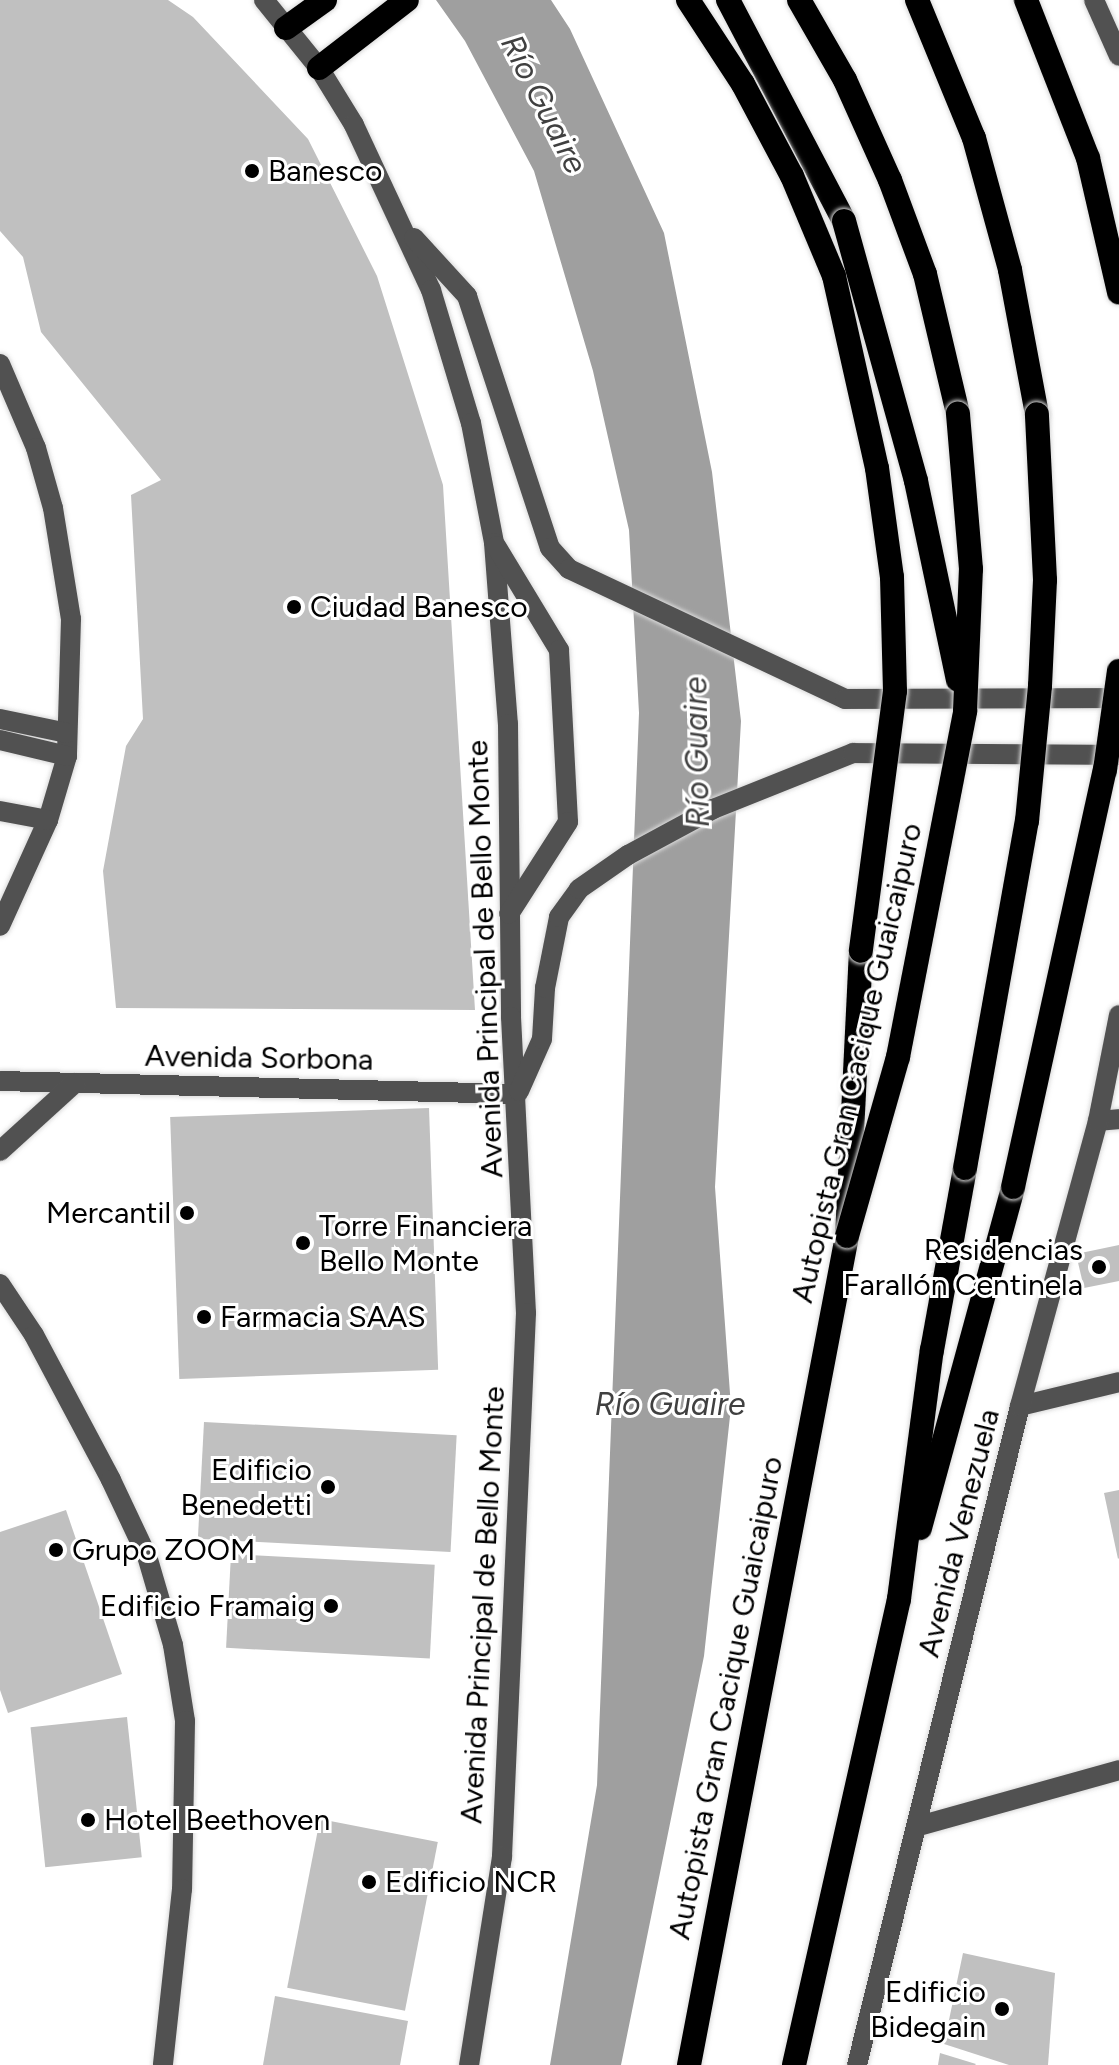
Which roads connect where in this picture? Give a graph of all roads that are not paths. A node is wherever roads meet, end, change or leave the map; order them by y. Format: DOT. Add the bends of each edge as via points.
graph roads {
  1 [pos="264,0"];
  2 [pos="325,0"];
  3 [pos="407,0"];
  4 [pos="688,0"];
  5 [pos="728,0"];
  6 [pos="799,0"];
  7 [pos="917,0"];
  8 [pos="1026,0"];
  9 [pos="1094,0"];
  10 [pos="295,22"];
  11 [pos="1119,56"];
  12 [pos="319,68"];
  13 [pos="405,229"];
  14 [pos="1119,292"];
  15 [pos="0,364"];
  16 [pos="494,543"];
  17 [pos="1119,671"];
  18 [pos="1119,698"];
  19 [pos="965,711"];
  20 [pos="0,719"];
  21 [pos="67,733"];
  22 [pos="0,740"];
  23 [pos="1119,755"];
  24 [pos="67,756"];
  25 [pos="0,811"];
  26 [pos="48,820"];
  27 [pos="509,914"];
  28 [pos="0,926"];
  29 [pos="1119,1015"];
  30 [pos="0,1081"];
  31 [pos="75,1083"];
  32 [pos="517,1094"];
  33 [pos="1109,1120"];
  34 [pos="0,1151"];
  35 [pos="847,1236"];
  36 [pos="0,1284"];
  37 [pos="1119,1382"];
  38 [pos="1020,1406"];
  39 [pos="899,1599"];
  40 [pos="1119,1770"];
  41 [pos="919,1826"];
  42 [pos="163,2065"];
  43 [pos="469,2065"];
  44 [pos="689,2065"];
  45 [pos="794,2065"];
  46 [pos="857,2065"];
  1 -- 10 [label="street, Avenida Principal de Bello Monte"];
  2 -- 10 [label="highway"];
  3 -- 12 [label="highway"];
  4 -- 35 [label="highway, bridge" via="743,84 792,176 834,276 877,468 890,561 895,691 861,951"];
  5 -- 19 [label="highway, bridge" via="844,221 916,481"];
  6 -- 19 [label="highway, Autopista Gran Cacique Guaicaipuro, bridge" via="845,80 890,180 925,274 958,414 971,569"];
  7 -- 39 [label="highway, bridge" via="974,138 1010,270 1037,414 1045,580 1027,821 932,1350"];
  8 -- 14 [label="highway" via="1088,158"];
  9 -- 11 [label="street"];
  10 -- 12 [label="street, Avenida Principal de Bello Monte"];
  12 -- 13 [label="street, Avenida Principal de Bello Monte"];
  13 -- 16 [label="street, Avenida Principal de Bello Monte" via="453,353"];
  13 -- 18 [label="street" via="467,296 550,548 594,585 845,699"];
  15 -- 21 [label="street" via="36,448 63,558 71,619"];
  16 -- 27 [label="street, Avenida Principal de Bello Monte" via="508,724"];
  16 -- 27 [label="street" via="559,650 568,822"];
  17 -- 39 [label="highway, bridge" via="1105,770 1013,1187 969,1362"];
  19 -- 35 [label="highway, Autopista Gran Cacique Guaicaipuro, bridge" via="898,1057"];
  20 -- 21 [label="street"];
  21 -- 24 [label="street"];
  22 -- 24 [label="street"];
  23 -- 32 [label="street" via="853,753 713,809 602,872 579,889 559,917 545,988 542,1039"];
  24 -- 26 [label="street"];
  25 -- 26 [label="street"];
  26 -- 28 [label="street"];
  27 -- 32 [label="street, Avenida Principal de Bello Monte"];
  29 -- 33 [label="street, Avenida Venezuela"];
  30 -- 31 [label="street, Avenida Sorbona"];
  31 -- 32 [label="street, Avenida Sorbona"];
  31 -- 34 [label="street"];
  32 -- 43 [label="street, Avenida Principal de Bello Monte" via="526,1313 516,1617 502,1857"];
  33 -- 38 [label="street, Avenida Venezuela"];
  35 -- 44 [label="highway, Autopista Gran Cacique Guaicaipuro"];
  36 -- 42 [label="street" via="111,1480 147,1556 173,1645 185,1721 182,1874"];
  37 -- 38 [label="street"];
  38 -- 41 [label="street, Avenida Venezuela"];
  39 -- 45 [label="highway"];
  40 -- 41 [label="street"];
  41 -- 46 [label="street, Avenida Venezuela"];
}
